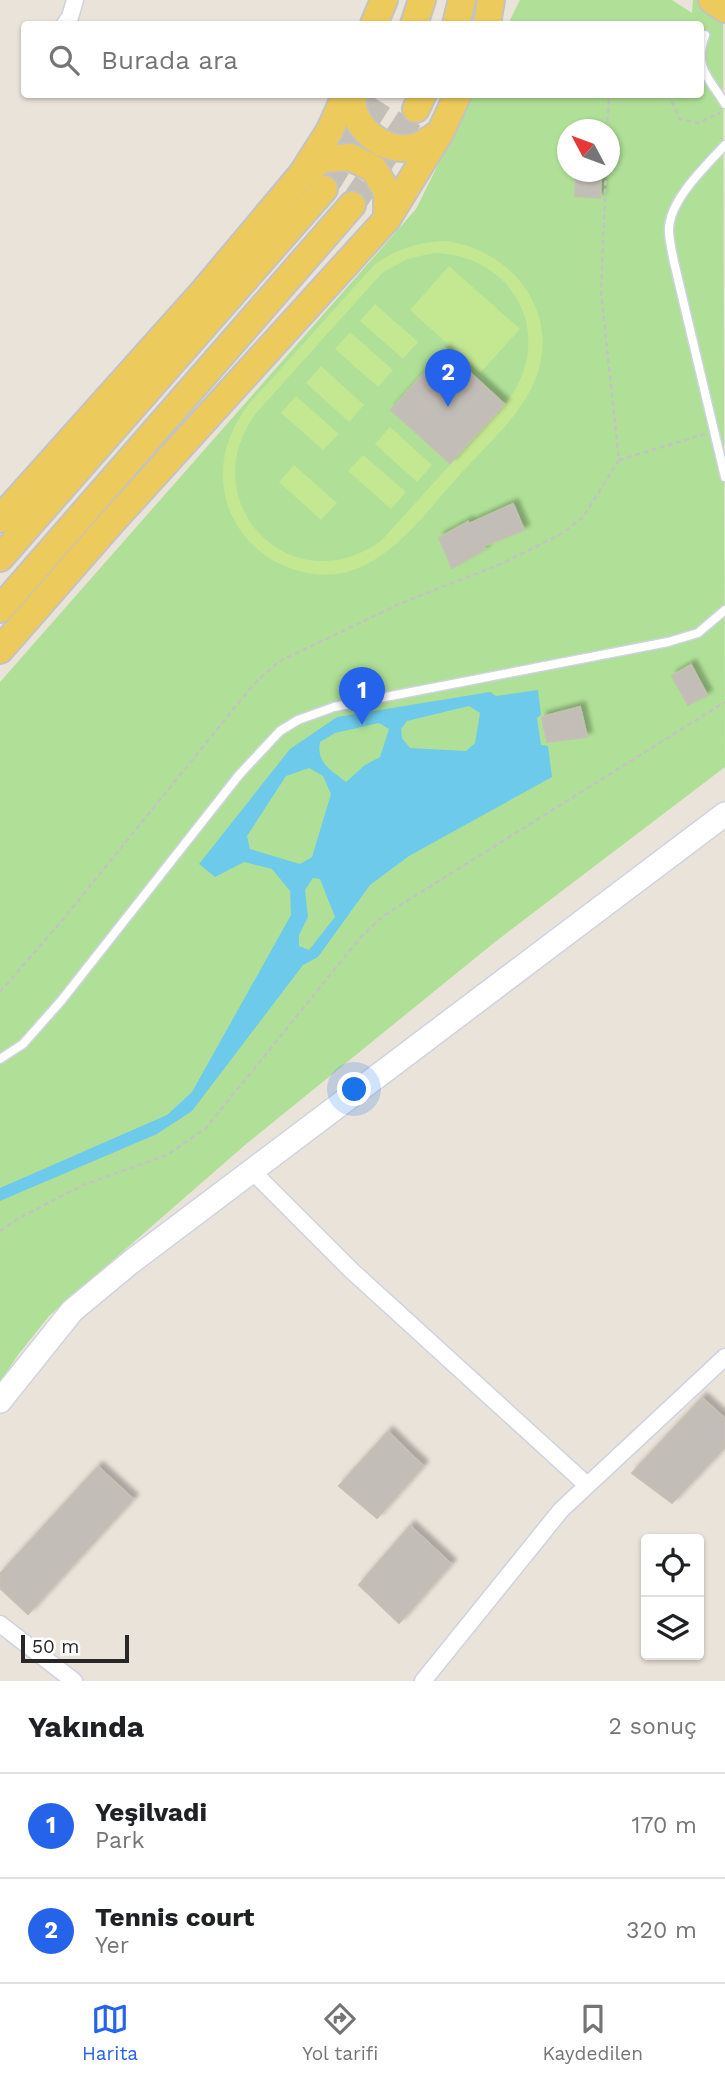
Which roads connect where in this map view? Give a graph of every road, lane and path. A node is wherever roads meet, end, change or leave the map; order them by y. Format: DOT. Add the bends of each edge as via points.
graph roads {
  1 [pos="75,0"];
  2 [pos="384,0"];
  3 [pos="422,0"];
  4 [pos="462,0"];
  5 [pos="491,0"];
  6 [pos="712,0"];
  7 [pos="725,9"];
  8 [pos="67,21"];
  9 [pos="375,21"];
  10 [pos="415,21"];
  11 [pos="457,21"];
  12 [pos="488,21"];
  13 [pos="705,35"];
  14 [pos="704,38"];
  15 [pos="704,74"];
  16 [pos="344,98"];
  17 [pos="352,98"];
  18 [pos="456,98"];
  19 [pos="609,98"];
  20 [pos="670,98"];
  21 [pos="725,104"];
  22 [pos="725,110"];
  23 [pos="608,119"];
  24 [pos="440,133"];
  25 [pos="725,145"];
  26 [pos="302,174"];
  27 [pos="606,182"];
  28 [pos="324,188"];
  29 [pos="352,205"];
  30 [pos="387,219"];
  31 [pos="714,431"];
  32 [pos="619,460"];
  33 [pos="725,477"];
  34 [pos="0,519"];
  35 [pos="0,558"];
  36 [pos="0,609"];
  37 [pos="725,610"];
  38 [pos="0,650"];
  39 [pos="725,702"];
  40 [pos="725,814"];
  41 [pos="0,992"];
  42 [pos="0,1059"];
  43 [pos="251,1170"];
  44 [pos="0,1231"];
  45 [pos="725,1357"];
  46 [pos="0,1401"];
  47 [pos="587,1485"];
  48 [pos="0,1624"];
  49 [pos="74,1681"];
  50 [pos="423,1681"];
  1 -- 8 [label="street"];
  2 -- 9 [label="main road"];
  3 -- 10 [label="main road"];
  4 -- 11 [label="main road"];
  5 -- 12 [label="main road"];
  6 -- 7 [label="main road"];
  13 -- 14 [label="lane"];
  15 -- 21 [label="lane"];
  16 -- 26 [label="main road" via="330,131"];
  17 -- 24 [label="main road" via="351,108 364,132 388,146 416,147"];
  18 -- 24 [label="main road"];
  19 -- 23 [label="path"];
  20 -- 22 [label="path" via="680,119 698,123"];
  24 -- 30 [label="main road"];
  25 -- 31 [label="lane" via="691,183 676,206 669,229"];
  26 -- 30 [label="main road" via="323,159 350,157 374,169 387,192"];
  26 -- 34 [label="main road"];
  27 -- 32 [label="path" via="601,293"];
  28 -- 35 [label="main road"];
  29 -- 36 [label="main road"];
  30 -- 38 [label="main road"];
  31 -- 32 [label="path"];
  31 -- 33 [label="lane"];
  32 -- 41 [label="path" via="583,517 561,534 278,662 253,685"];
  37 -- 42 [label="lane" via="698,633 668,642 334,707 280,731 239,775 46,1018 23,1044"];
  39 -- 44 [label="path" via="383,916 360,938 206,1128 167,1155 83,1185"];
  40 -- 43 [label="street"];
  43 -- 46 [label="street" via="72,1311"];
  43 -- 47 [label="street" via="351,1270"];
  45 -- 47 [label="street"];
  47 -- 50 [label="street" via="561,1510"];
  48 -- 49 [label="street"];
}
